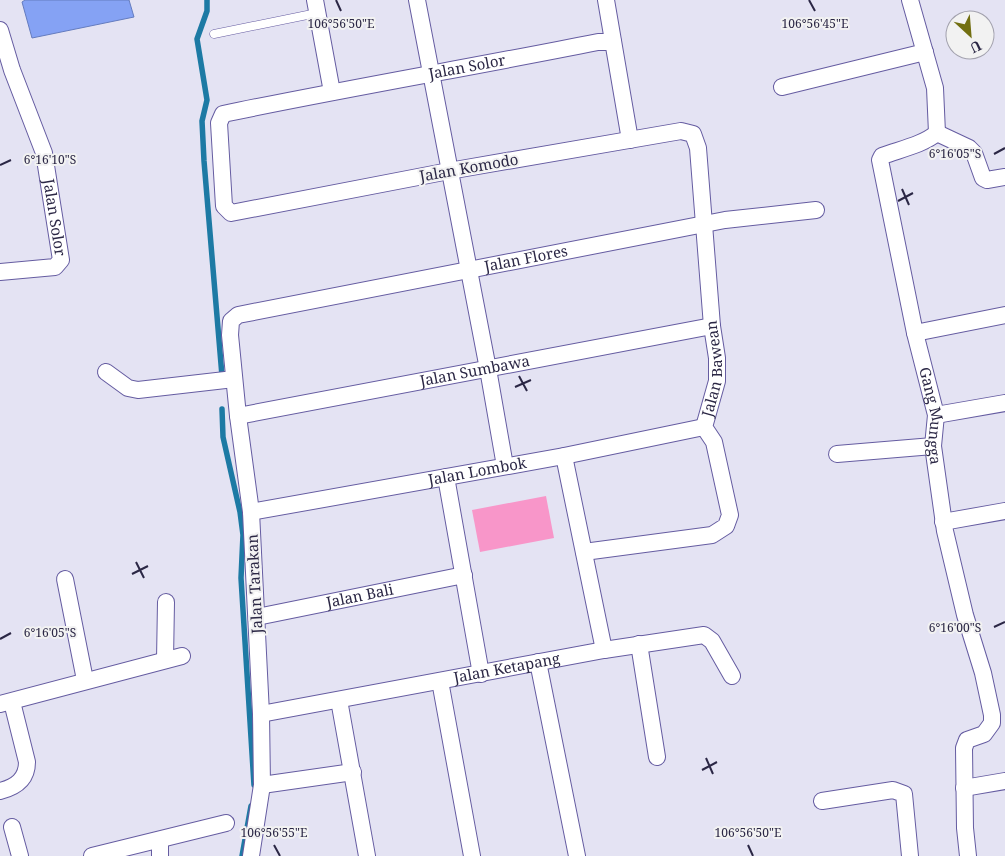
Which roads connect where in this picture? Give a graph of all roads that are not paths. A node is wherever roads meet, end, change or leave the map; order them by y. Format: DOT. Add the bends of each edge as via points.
graph roads {
  1 [pos="417,0"];
  2 [pos="606,0"];
  3 [pos="910,0"];
  4 [pos="316,7"];
  5 [pos="0,30"];
  6 [pos="214,34"];
  7 [pos="613,42"];
  8 [pos="926,52"];
  9 [pos="431,74"];
  10 [pos="782,87"];
  11 [pos="332,92"];
  12 [pos="937,133"];
  13 [pos="630,140"];
  14 [pos="698,148"];
  15 [pos="449,171"];
  16 [pos="1005,177"];
  17 [pos="816,210"];
  18 [pos="230,213"];
  19 [pos="705,225"];
  20 [pos="468,270"];
  21 [pos="0,272"];
  22 [pos="238,315"];
  23 [pos="1005,315"];
  24 [pos="712,326"];
  25 [pos="915,333"];
  26 [pos="488,369"];
  27 [pos="106,372"];
  28 [pos="234,379"];
  29 [pos="1005,403"];
  30 [pos="936,415"];
  31 [pos="238,416"];
  32 [pos="704,427"];
  33 [pos="933,446"];
  34 [pos="837,454"];
  35 [pos="564,456"];
  36 [pos="505,466"];
  37 [pos="446,477"];
  38 [pos="1005,511"];
  39 [pos="251,512"];
  40 [pos="943,522"];
  41 [pos="584,552"];
  42 [pos="464,575"];
  43 [pos="65,579"];
  44 [pos="166,602"];
  45 [pos="257,617"];
  46 [pos="639,644"];
  47 [pos="604,650"];
  48 [pos="182,656"];
  49 [pos="165,660"];
  50 [pos="538,662"];
  51 [pos="481,674"];
  52 [pos="732,676"];
  53 [pos="85,680"];
  54 [pos="440,681"];
  55 [pos="339,700"];
  56 [pos="6,703"];
  57 [pos="261,714"];
  58 [pos="657,757"];
  59 [pos="353,772"];
  60 [pos="1005,780"];
  61 [pos="262,785"];
  62 [pos="964,788"];
  63 [pos="0,791"];
  64 [pos="822,801"];
  65 [pos="226,824"];
  66 [pos="12,827"];
  67 [pos="160,848"];
  68 [pos="20,856"];
  69 [pos="92,856"];
  70 [pos="251,856"];
  71 [pos="367,856"];
  72 [pos="472,856"];
  73 [pos="577,856"];
  74 [pos="910,856"];
  75 [pos="968,856"];
  1 -- 9 [label="street"];
  2 -- 7 [label="street"];
  3 -- 8 [label="street"];
  4 -- 6 [label="lane"];
  4 -- 11 [label="street"];
  5 -- 21 [label="street, Jalan Solor" via="44,153 61,260 55,267"];
  7 -- 9 [label="street, Jalan Solor" via="598,42"];
  7 -- 13 [label="street"];
  8 -- 10 [label="street"];
  8 -- 12 [label="street" via="935,88"];
  9 -- 11 [label="street, Jalan Solor"];
  9 -- 15 [label="street"];
  11 -- 18 [label="street, Jalan Solor" via="223,114 219,124 224,206"];
  12 -- 16 [label="street" via="970,148 983,178"];
  12 -- 25 [label="street, Gang Mungga" via="930,139 882,156 880,160"];
  13 -- 14 [label="street, Jalan Komodo" via="681,131 693,134"];
  13 -- 15 [label="street, Jalan Komodo"];
  14 -- 19 [label="street, Jalan Bawean"];
  15 -- 18 [label="street, Jalan Komodo"];
  15 -- 20 [label="street"];
  17 -- 19 [label="street, Jalan Flores"];
  19 -- 20 [label="street, Jalan Flores"];
  19 -- 24 [label="street, Jalan Bawean"];
  20 -- 22 [label="street, Jalan Flores"];
  20 -- 26 [label="street"];
  22 -- 28 [label="street, Jalan Tarakan" via="230,327"];
  23 -- 25 [label="street"];
  24 -- 26 [label="street, Jalan Sumbawa"];
  24 -- 32 [label="street, Jalan Bawean" via="717,381"];
  25 -- 30 [label="street, Gang Mungga"];
  26 -- 31 [label="street, Jalan Sumbawa"];
  26 -- 36 [label="street"];
  27 -- 28 [label="street" via="128,388 138,390"];
  28 -- 31 [label="street, Jalan Tarakan"];
  29 -- 30 [label="street"];
  30 -- 33 [label="street, Gang Mungga"];
  31 -- 39 [label="street, Jalan Tarakan"];
  32 -- 35 [label="street, Jalan Lombok"];
  32 -- 41 [label="street, Jalan Bawean" via="714,442 730,515 726,526 703,537"];
  33 -- 34 [label="street"];
  33 -- 40 [label="street, Gang Mungga"];
  35 -- 36 [label="street, Jalan Lombok"];
  35 -- 41 [label="street"];
  36 -- 37 [label="street, Jalan Lombok"];
  37 -- 39 [label="street, Jalan Lombok"];
  37 -- 42 [label="street"];
  38 -- 40 [label="street"];
  39 -- 45 [label="street, Jalan Tarakan"];
  40 -- 62 [label="street, Gang Mungga" via="992,715 992,723 984,734 964,744"];
  41 -- 47 [label="street"];
  42 -- 45 [label="street, Jalan Bali"];
  42 -- 51 [label="street"];
  43 -- 53 [label="street"];
  44 -- 49 [label="street"];
  45 -- 57 [label="street, Jalan Tarakan"];
  46 -- 47 [label="street, Jalan Ketapang"];
  46 -- 52 [label="street, Jalan Ketapang" via="704,635 712,641"];
  46 -- 58 [label="street"];
  47 -- 50 [label="street, Jalan Ketapang"];
  48 -- 49 [label="street"];
  49 -- 53 [label="street"];
  50 -- 51 [label="street, Jalan Ketapang"];
  50 -- 73 [label="street"];
  51 -- 54 [label="street, Jalan Ketapang"];
  53 -- 56 [label="street"];
  54 -- 55 [label="street, Jalan Ketapang"];
  54 -- 72 [label="street"];
  55 -- 57 [label="street, Jalan Ketapang"];
  55 -- 59 [label="street"];
  56 -- 63 [label="street" via="27,769 20,782"];
  57 -- 61 [label="street, Jalan Tarakan"];
  59 -- 61 [label="street"];
  59 -- 71 [label="street"];
  60 -- 62 [label="street"];
  61 -- 70 [label="street, Jalan Tarakan"];
  62 -- 75 [label="street, Gang Mungga"];
  64 -- 74 [label="street" via="892,790 904,794"];
  65 -- 67 [label="street"];
  66 -- 68 [label="street"];
  67 -- 69 [label="street"];
}
